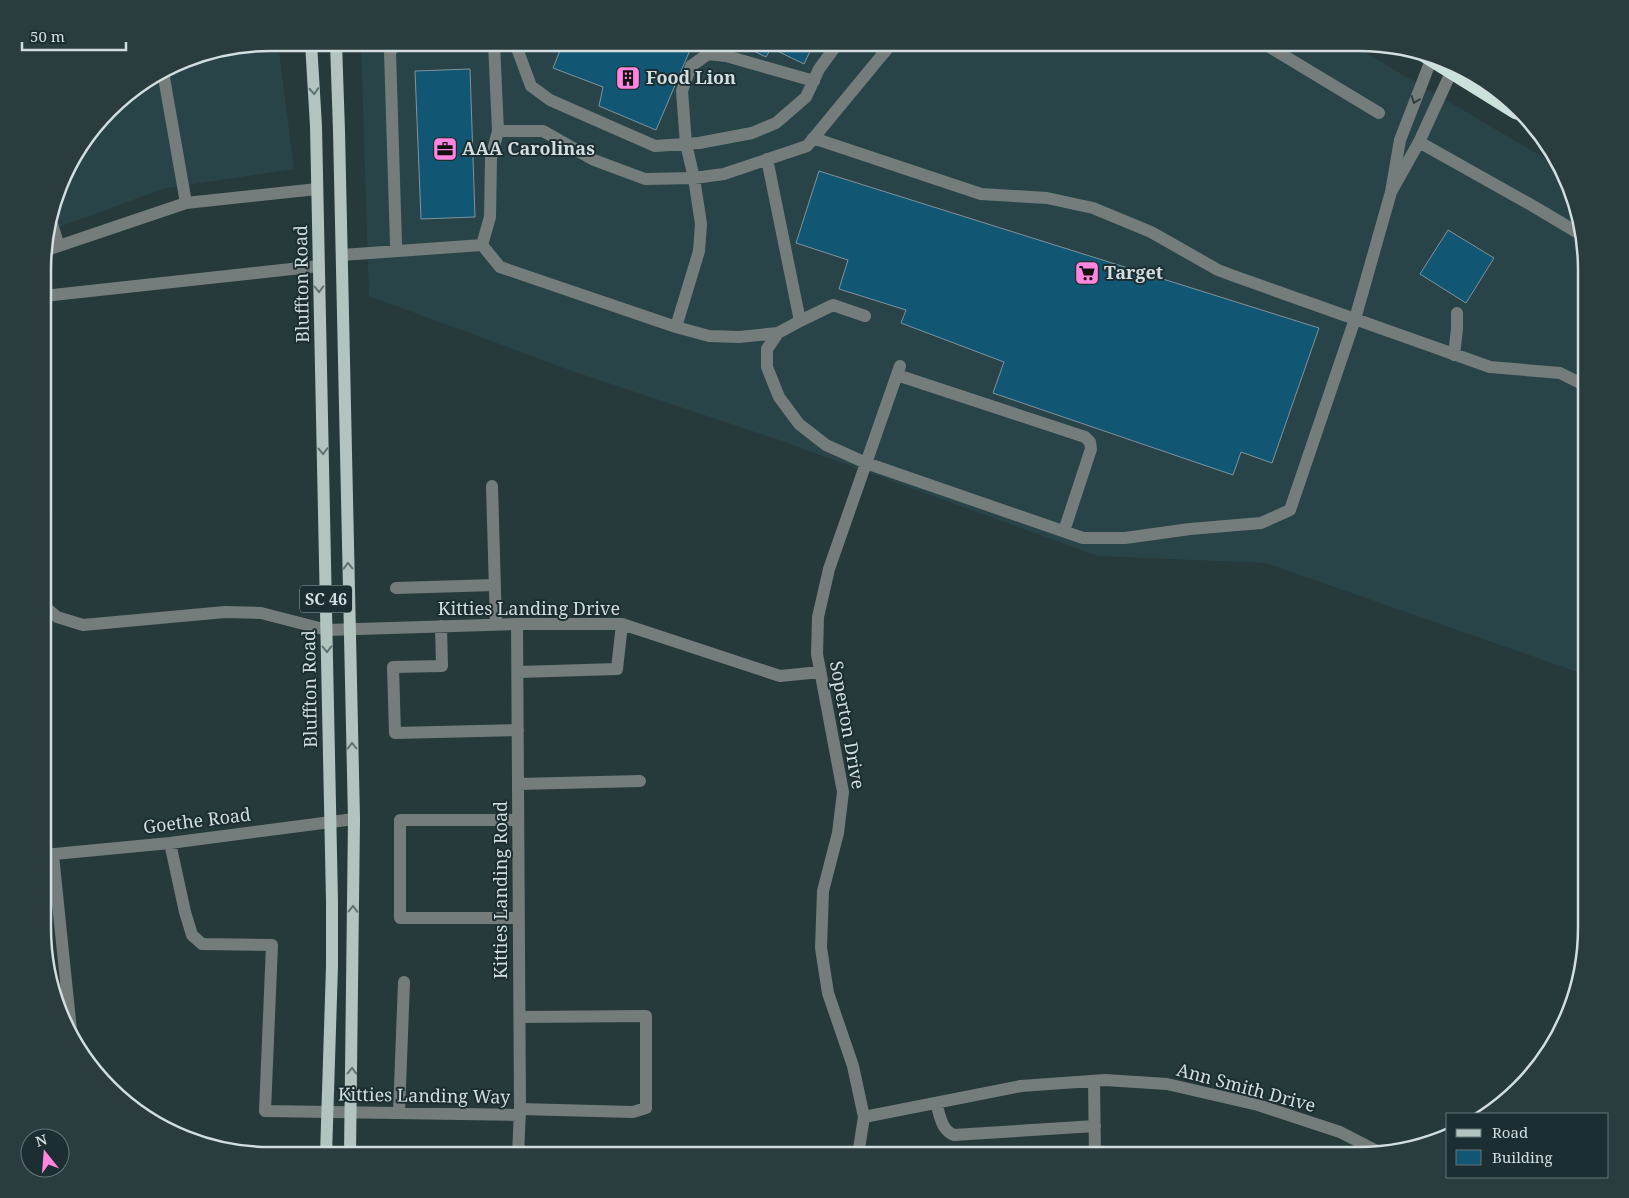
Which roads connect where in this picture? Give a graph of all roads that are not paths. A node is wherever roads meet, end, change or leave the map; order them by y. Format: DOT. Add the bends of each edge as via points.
graph roads {
  1 [pos="312,51"];
  2 [pos="336,51"];
  3 [pos="391,51"];
  4 [pos="494,51"];
  5 [pos="518,51"];
  6 [pos="833,51"];
  7 [pos="885,51"];
  8 [pos="1276,51"];
  9 [pos="1426,62"];
  10 [pos="1452,72"];
  11 [pos="164,79"];
  12 [pos="814,81"];
  13 [pos="1379,112"];
  14 [pos="498,131"];
  15 [pos="813,138"];
  16 [pos="1419,142"];
  17 [pos="686,144"];
  18 [pos="766,160"];
  19 [pos="694,178"];
  20 [pos="317,189"];
  21 [pos="1391,192"];
  22 [pos="186,203"];
  23 [pos="1574,231"];
  24 [pos="54,234"];
  25 [pos="482,245"];
  26 [pos="58,246"];
  27 [pos="53,248"];
  28 [pos="398,250"];
  29 [pos="342,255"];
  30 [pos="319,266"];
  31 [pos="51,295"];
  32 [pos="1457,313"];
  33 [pos="865,316"];
  34 [pos="1355,319"];
  35 [pos="800,321"];
  36 [pos="676,328"];
  37 [pos="778,333"];
  38 [pos="1454,355"];
  39 [pos="1578,382"];
  40 [pos="866,463"];
  41 [pos="492,486"];
  42 [pos="1064,531"];
  43 [pos="495,585"];
  44 [pos="396,588"];
  45 [pos="51,612"];
  46 [pos="496,624"];
  47 [pos="517,624"];
  48 [pos="622,624"];
  49 [pos="441,626"];
  50 [pos="327,630"];
  51 [pos="350,630"];
  52 [pos="518,672"];
  53 [pos="820,672"];
  54 [pos="518,730"];
  55 [pos="640,781"];
  56 [pos="518,784"];
  57 [pos="354,819"];
  58 [pos="518,820"];
  59 [pos="330,823"];
  60 [pos="170,843"];
  61 [pos="51,855"];
  62 [pos="51,894"];
  63 [pos="519,918"];
  64 [pos="404,982"];
  65 [pos="68,1010"];
  66 [pos="520,1017"];
  67 [pos="1094,1081"];
  68 [pos="936,1103"];
  69 [pos="352,1112"];
  70 [pos="520,1112"];
  71 [pos="328,1113"];
  72 [pos="399,1113"];
  73 [pos="864,1117"];
  74 [pos="1095,1126"];
  75 [pos="1368,1146"];
  76 [pos="326,1147"];
  77 [pos="350,1147"];
  78 [pos="518,1147"];
  79 [pos="859,1147"];
  80 [pos="1095,1147"];
  1 -- 20 [label="main road, Bluffton Road / SC 46, one-way"];
  2 -- 29 [label="main road, SC 46"];
  3 -- 28 [label="street"];
  4 -- 14 [label="street"];
  5 -- 17 [label="street" via="531,86 550,100 655,146"];
  6 -- 12 [label="street"];
  7 -- 15 [label="street"];
  8 -- 13 [label="street"];
  9 -- 21 [label="street, one-way" via="1400,140"];
  10 -- 16 [label="street"];
  11 -- 22 [label="street"];
  12 -- 17 [label="street" via="806,97 776,123 752,133"];
  12 -- 17 [label="street" via="726,56 708,54 691,66 682,91"];
  14 -- 19 [label="street" via="543,131 594,160 645,179"];
  14 -- 25 [label="street" via="491,158 490,217"];
  15 -- 18 [label="street" via="806,146"];
  15 -- 34 [label="street" via="981,194 1047,198 1092,208 1151,232 1218,270"];
  16 -- 21 [label="street"];
  16 -- 23 [label="street"];
  17 -- 19 [label="street"];
  18 -- 19 [label="street" via="724,174"];
  18 -- 35 [label="street"];
  19 -- 36 [label="street" via="701,224 699,251"];
  20 -- 22 [label="street"];
  20 -- 30 [label="main road, Bluffton Road / SC 46"];
  21 -- 34 [label="street"];
  22 -- 26 [label="street"];
  24 -- 26 [label="street"];
  25 -- 28 [label="street"];
  25 -- 36 [label="street" via="500,267"];
  26 -- 27 [label="street"];
  28 -- 29 [label="street"];
  51 -- 29 [label="main road, SC 46, one-way"];
  30 -- 31 [label="street"];
  30 -- 50 [label="main road, Bluffton Road / SC 46, one-way"];
  32 -- 38 [label="street"];
  33 -- 35 [label="street" via="833,305"];
  34 -- 38 [label="street"];
  34 -- 42 [label="street" via="1290,510 1261,523 1190,528 1125,538 1083,538"];
  35 -- 37 [label="street"];
  36 -- 37 [label="street" via="710,336"];
  37 -- 40 [label="street" via="767,348 767,367 779,397 799,424 826,444"];
  38 -- 39 [label="street" via="1490,367 1560,373"];
  40 -- 42 [label="street"];
  40 -- 42 [label="street, Soperton Drive" via="899,371 1085,437 1091,449"];
  40 -- 53 [label="street, Soperton Drive" via="829,569 818,617"];
  41 -- 43 [label="street"];
  43 -- 44 [label="street"];
  43 -- 46 [label="street"];
  45 -- 50 [label="street, Kitties Landing Drive" via="82,625 226,612 261,613"];
  46 -- 47 [label="street, Kitties Landing Drive"];
  46 -- 49 [label="street, Kitties Landing Drive"];
  47 -- 48 [label="street, Kitties Landing Drive"];
  47 -- 52 [label="street, Kitties Landing Road"];
  48 -- 52 [label="street" via="617,669"];
  48 -- 53 [label="street, Kitties Landing Drive" via="780,676"];
  49 -- 51 [label="street, Kitties Landing Drive"];
  49 -- 54 [label="street" via="442,666 393,667 395,733"];
  50 -- 51 [label="street, Kitties Landing Drive"];
  50 -- 59 [label="main road, Bluffton Road / SC 46, one-way"];
  57 -- 51 [label="main road, SC 46, one-way"];
  52 -- 54 [label="street, Kitties Landing Road"];
  53 -- 73 [label="street, Soperton Drive" via="843,792 838,833 823,891 821,948 828,993 853,1066"];
  54 -- 56 [label="street, Kitties Landing Road"];
  55 -- 56 [label="street"];
  56 -- 58 [label="street, Kitties Landing Road"];
  57 -- 59 [label="street, Goethe Road"];
  69 -- 57 [label="main road, SC 46, one-way"];
  58 -- 63 [label="street, Kitties Landing Road"];
  58 -- 63 [label="street" via="400,820 400,918"];
  59 -- 60 [label="street, Goethe Road"];
  59 -- 71 [label="main road, Bluffton Road / SC 46" via="332,966"];
  60 -- 61 [label="street, Goethe Road"];
  60 -- 71 [label="street, Kitties Landing Way" via="192,936 202,944 272,945 265,1111"];
  62 -- 65 [label="street"];
  63 -- 66 [label="street, Kitties Landing Road"];
  64 -- 72 [label="street"];
  66 -- 70 [label="street, Kitties Landing Road"];
  66 -- 70 [label="street, Kitties Landing Way" via="646,1016 646,1108 633,1112"];
  67 -- 68 [label="street, Ann Smith Drive" via="1021,1086"];
  67 -- 74 [label="street"];
  67 -- 75 [label="street, Ann Smith Drive" via="1166,1084 1258,1105 1340,1132"];
  68 -- 73 [label="street, Ann Smith Drive"];
  68 -- 74 [label="street" via="944,1129 954,1135"];
  69 -- 71 [label="street, Kitties Landing Way"];
  69 -- 72 [label="street, Kitties Landing Way"];
  69 -- 77 [label="main road, SC 46"];
  70 -- 72 [label="street, Kitties Landing Way"];
  70 -- 78 [label="street, Kitties Landing Road"];
  71 -- 76 [label="main road, Bluffton Road / SC 46"];
  73 -- 79 [label="street, Soperton Drive"];
  74 -- 80 [label="street"];
}
